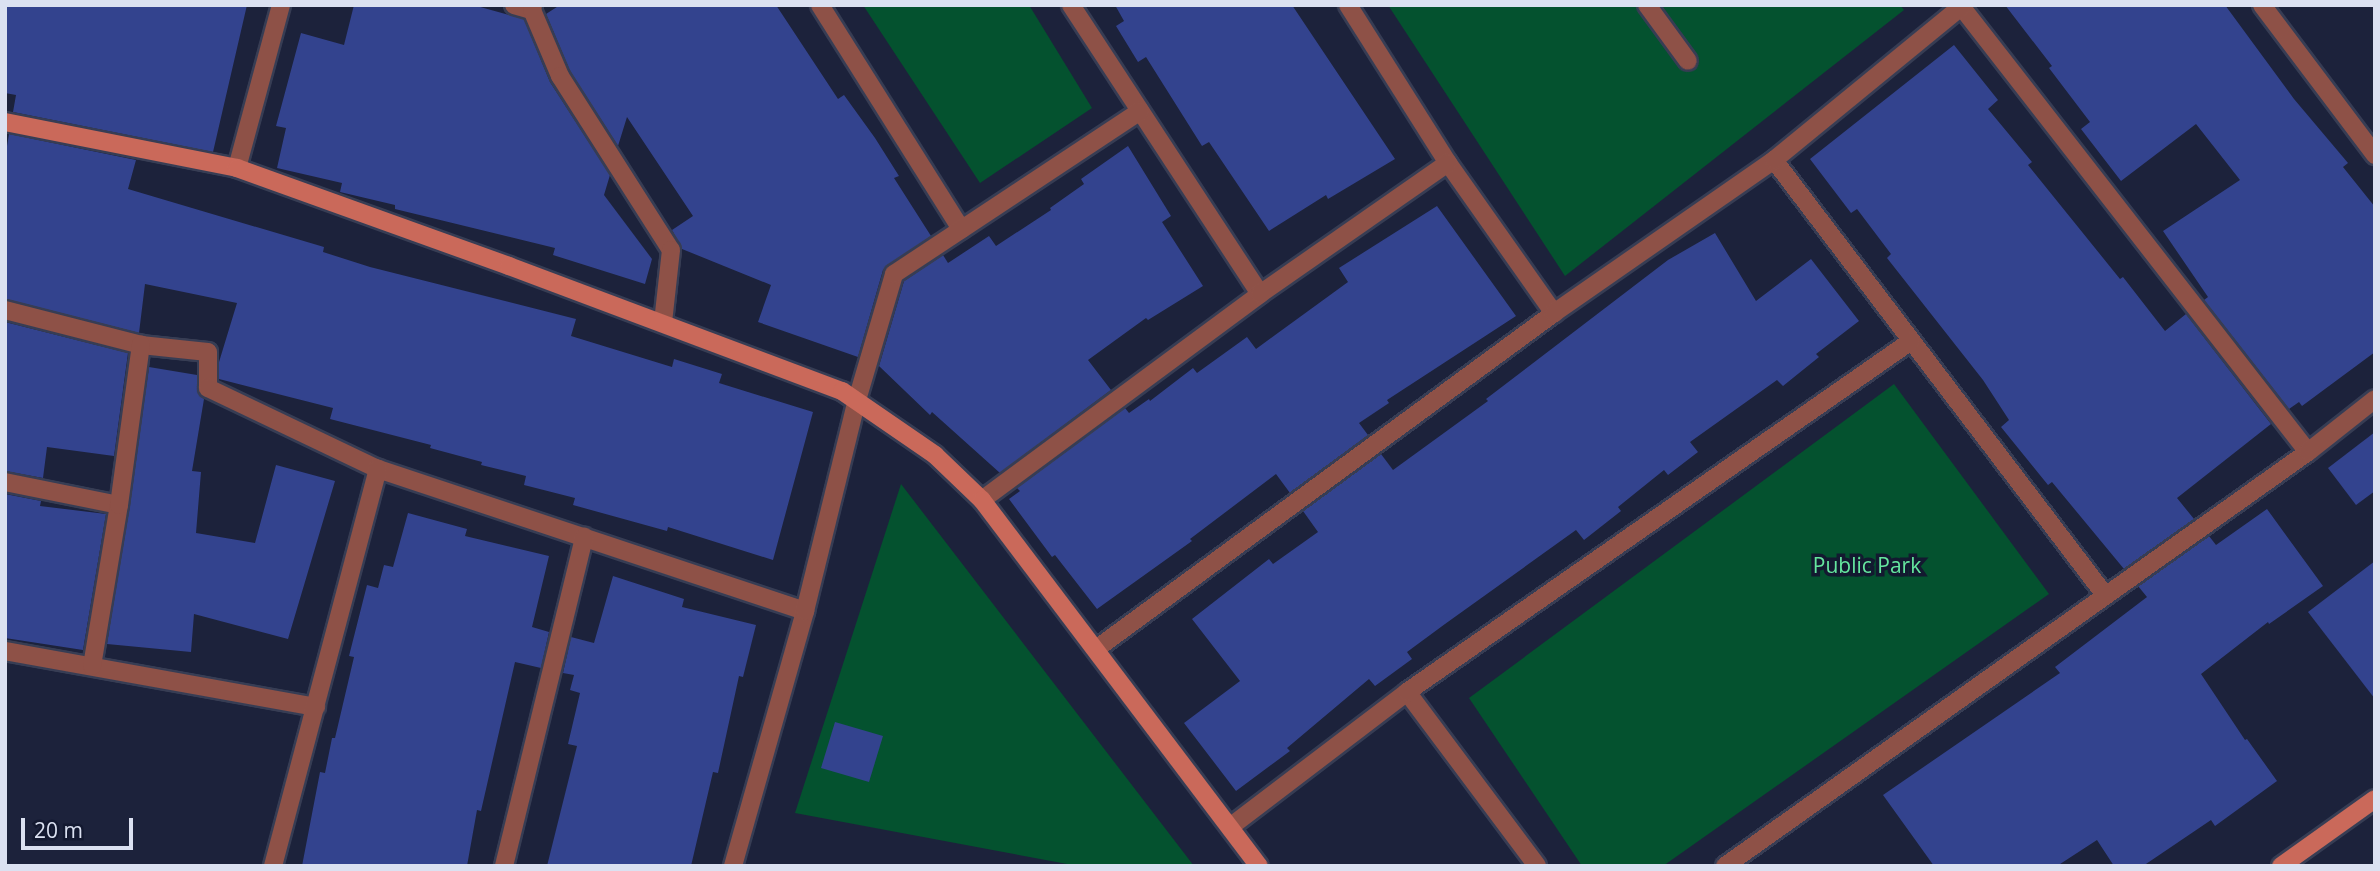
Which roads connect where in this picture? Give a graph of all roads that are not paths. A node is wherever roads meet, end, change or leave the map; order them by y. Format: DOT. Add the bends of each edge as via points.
graph roads {
  1 [pos="514,5"];
  2 [pos="820,5"];
  3 [pos="1071,5"];
  4 [pos="1348,5"];
  5 [pos="1647,5"];
  6 [pos="2262,5"];
  7 [pos="277,6"];
  8 [pos="1961,6"];
  9 [pos="533,8"];
  10 [pos="1688,61"];
  11 [pos="1140,111"];
  12 [pos="5,122"];
  13 [pos="2371,143"];
  14 [pos="1774,160"];
  15 [pos="1448,163"];
  16 [pos="237,168"];
  17 [pos="961,229"];
  18 [pos="1261,294"];
  19 [pos="5,310"];
  20 [pos="1554,313"];
  21 [pos="663,323"];
  22 [pos="1911,341"];
  23 [pos="141,345"];
  24 [pos="2375,399"];
  25 [pos="857,400"];
  26 [pos="2308,452"];
  27 [pos="379,469"];
  28 [pos="5,482"];
  29 [pos="982,500"];
  30 [pos="119,505"];
  31 [pos="584,537"];
  32 [pos="2105,595"];
  33 [pos="805,611"];
  34 [pos="1096,649"];
  35 [pos="5,650"];
  36 [pos="92,666"];
  37 [pos="1407,692"];
  38 [pos="316,707"];
  39 [pos="2375,799"];
  40 [pos="1230,827"];
  41 [pos="273,866"];
  42 [pos="505,866"];
  43 [pos="733,866"];
  44 [pos="1259,866"];
  45 [pos="1537,866"];
  46 [pos="1726,866"];
  47 [pos="2281,866"];
  1 -- 9 [label="street"];
  2 -- 17 [label="street"];
  3 -- 11 [label="street"];
  4 -- 15 [label="street"];
  5 -- 10 [label="street"];
  6 -- 13 [label="street"];
  7 -- 16 [label="street"];
  8 -- 14 [label="street"];
  8 -- 26 [label="street"];
  9 -- 21 [label="street" via="560,76 671,250"];
  11 -- 17 [label="street"];
  11 -- 18 [label="street"];
  12 -- 16 [label="street"];
  14 -- 20 [label="street"];
  14 -- 22 [label="street"];
  15 -- 18 [label="street"];
  15 -- 20 [label="street"];
  16 -- 21 [label="street"];
  17 -- 25 [label="street" via="894,274"];
  18 -- 29 [label="street"];
  19 -- 23 [label="street"];
  20 -- 34 [label="street"];
  21 -- 25 [label="street"];
  22 -- 32 [label="street"];
  22 -- 37 [label="street"];
  23 -- 27 [label="street" via="208,352 208,388"];
  23 -- 30 [label="street"];
  24 -- 26 [label="street"];
  25 -- 29 [label="street" via="935,455"];
  25 -- 33 [label="street"];
  26 -- 32 [label="street"];
  27 -- 31 [label="street"];
  27 -- 38 [label="street"];
  28 -- 30 [label="street"];
  29 -- 34 [label="street"];
  30 -- 36 [label="street"];
  31 -- 33 [label="street"];
  31 -- 42 [label="street"];
  32 -- 46 [label="street"];
  33 -- 43 [label="street"];
  34 -- 40 [label="street"];
  35 -- 36 [label="street"];
  36 -- 38 [label="street"];
  37 -- 40 [label="street"];
  37 -- 45 [label="street"];
  38 -- 41 [label="street"];
  39 -- 47 [label="street"];
  40 -- 44 [label="street"];
}
